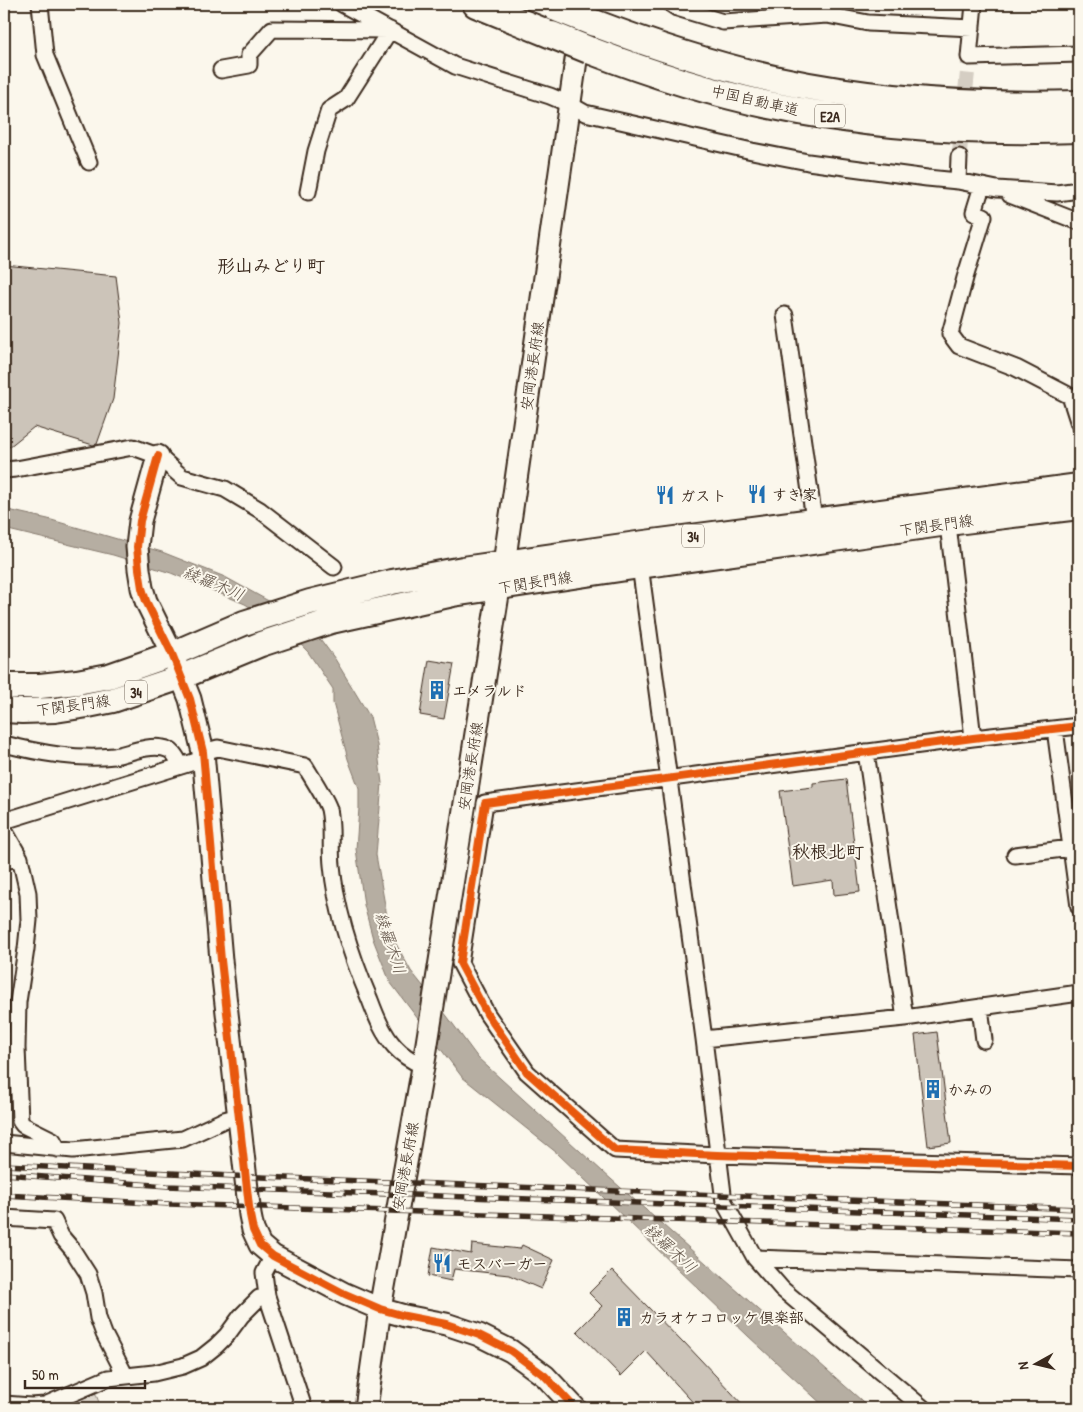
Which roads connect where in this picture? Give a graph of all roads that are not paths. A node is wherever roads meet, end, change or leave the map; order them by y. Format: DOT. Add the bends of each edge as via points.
graph roads {
  1 [pos="40,4"];
  2 [pos="342,4"];
  3 [pos="476,4"];
  4 [pos="671,4"];
  5 [pos="974,4"];
  6 [pos="551,6"];
  7 [pos="589,13"];
  8 [pos="972,28"];
  9 [pos="390,30"];
  10 [pos="1079,54"];
  11 [pos="221,70"];
  12 [pos="569,104"];
  13 [pos="1079,104"];
  14 [pos="1079,129"];
  15 [pos="959,157"];
  16 [pos="89,162"];
  17 [pos="958,181"];
  18 [pos="982,186"];
  19 [pos="997,190"];
  20 [pos="1079,190"];
  21 [pos="308,192"];
  22 [pos="1079,222"];
  23 [pos="785,315"];
  24 [pos="1079,424"];
  25 [pos="158,456"];
  26 [pos="4,470"];
  27 [pos="1079,486"];
  28 [pos="1079,507"];
  29 [pos="946,513"];
  30 [pos="814,520"];
  31 [pos="639,555"];
  32 [pos="504,564"];
  33 [pos="334,567"];
  34 [pos="498,588"];
  35 [pos="172,654"];
  36 [pos="181,677"];
  37 [pos="4,686"];
  38 [pos="4,710"];
  39 [pos="1079,726"];
  40 [pos="1055,729"];
  41 [pos="974,738"];
  42 [pos="4,744"];
  43 [pos="866,752"];
  44 [pos="203,756"];
  45 [pos="181,766"];
  46 [pos="668,777"];
  47 [pos="4,821"];
  48 [pos="4,830"];
  49 [pos="1071,848"];
  50 [pos="1015,855"];
  51 [pos="20,858"];
  52 [pos="4,861"];
  53 [pos="1079,907"];
  54 [pos="1079,993"];
  55 [pos="980,1007"];
  56 [pos="905,1018"];
  57 [pos="704,1039"];
  58 [pos="984,1040"];
  59 [pos="424,1061"];
  60 [pos="239,1116"];
  61 [pos="4,1144"];
  62 [pos="58,1149"];
  63 [pos="717,1155"];
  64 [pos="1079,1166"];
  65 [pos="4,1218"];
  66 [pos="273,1256"];
  67 [pos="755,1258"];
  68 [pos="1079,1270"];
  69 [pos="267,1296"];
  70 [pos="380,1309"];
  71 [pos="124,1376"];
  72 [pos="4,1404"];
  73 [pos="45,1406"];
  74 [pos="304,1408"];
  75 [pos="366,1408"];
  76 [pos="575,1408"];
  77 [pos="923,1408"];
  1 -- 16 [label="street" via="45,55"];
  2 -- 9 [label="street"];
  3 -- 14 [label="highway, 中国自動車道 / E2A, bridge" via="625,63 773,106 928,128"];
  4 -- 8 [label="street" via="723,22 827,15 868,23"];
  5 -- 8 [label="street"];
  6 -- 7 [label="highway, 中国自動車道 / E2A, bridge"];
  7 -- 12 [label="main road, 安岡港長府線"];
  7 -- 13 [label="highway, 中国自動車道 / E2A" via="629,37 779,80 926,101"];
  8 -- 10 [label="street" via="969,57"];
  9 -- 11 [label="street" via="272,29 249,55 249,65"];
  9 -- 12 [label="street" via="455,66"];
  9 -- 21 [label="street" via="346,98 329,110"];
  12 -- 17 [label="street" via="586,113 752,151 843,167"];
  12 -- 32 [label="main road, 安岡港長府線"];
  15 -- 17 [label="street"];
  17 -- 18 [label="street"];
  18 -- 19 [label="street"];
  18 -- 24 [label="street" via="974,212 984,216 950,334 959,346 1016,368 1070,396"];
  19 -- 20 [label="street" via="1057,193"];
  19 -- 22 [label="street"];
  23 -- 30 [label="street"];
  25 -- 26 [label="street" via="133,447"];
  25 -- 33 [label="street" via="182,477 225,489 260,510"];
  25 -- 35 [label="main road" via="140,521 137,547 142,588"];
  27 -- 29 [label="main road, 下関長門線 / 34"];
  28 -- 29 [label="main road, 下関長門線 / 34"];
  29 -- 30 [label="main road, 下関長門線 / 34"];
  29 -- 31 [label="main road, 下関長門線 / 34"];
  29 -- 41 [label="street"];
  30 -- 31 [label="main road, 下関長門線 / 34"];
  31 -- 32 [label="main road, 下関長門線 / 34"];
  31 -- 34 [label="main road, 下関長門線 / 34"];
  31 -- 46 [label="street"];
  32 -- 34 [label="main road, 安岡港長府線"];
  32 -- 35 [label="main road, 下関長門線 / 34" via="392,582 310,602 244,624"];
  34 -- 36 [label="main road, 下関長門線 / 34" via="453,594 331,621 261,644"];
  34 -- 59 [label="main road, 安岡港長府線"];
  35 -- 36 [label="main road"];
  35 -- 37 [label="main road, 下関長門線 / 34" via="109,676 78,682"];
  36 -- 38 [label="main road, 下関長門線 / 34" via="88,705 55,710"];
  36 -- 44 [label="main road" via="190,699"];
  39 -- 40 [label="street"];
  40 -- 41 [label="street"];
  40 -- 49 [label="street"];
  41 -- 43 [label="street"];
  42 -- 45 [label="street" via="84,757 166,748"];
  43 -- 46 [label="street"];
  43 -- 56 [label="street"];
  44 -- 45 [label="street"];
  44 -- 59 [label="street" via="218,748 305,766 328,806 336,890 358,973 393,1046 405,1057"];
  44 -- 60 [label="main road"];
  45 -- 47 [label="street"];
  46 -- 57 [label="street"];
  46 -- 63 [label="street" via="485,802 460,964 487,1014 527,1072 615,1150"];
  48 -- 51 [label="street"];
  49 -- 50 [label="street"];
  49 -- 53 [label="street"];
  51 -- 52 [label="street"];
  51 -- 62 [label="street" via="28,893 29,920 18,1002 20,1121 53,1140"];
  54 -- 55 [label="street"];
  55 -- 56 [label="street"];
  55 -- 58 [label="street"];
  56 -- 57 [label="street"];
  57 -- 63 [label="street"];
  59 -- 70 [label="main road, 安岡港長府線"];
  60 -- 62 [label="street" via="183,1139"];
  60 -- 66 [label="main road" via="253,1230 260,1245"];
  61 -- 62 [label="street"];
  63 -- 64 [label="street"];
  63 -- 67 [label="street" via="724,1202"];
  65 -- 71 [label="street" via="54,1220 61,1236 88,1274 98,1318"];
  66 -- 69 [label="street" via="264,1273"];
  66 -- 70 [label="main road"];
  67 -- 68 [label="street"];
  67 -- 77 [label="street" via="782,1289"];
  69 -- 71 [label="street" via="259,1298 227,1335 201,1358 184,1366"];
  69 -- 74 [label="street"];
  70 -- 75 [label="main road, 安岡港長府線"];
  70 -- 76 [label="main road" via="446,1324 479,1335 511,1351 545,1376"];
  71 -- 73 [label="street" via="108,1378"];
  72 -- 73 [label="street"];
}
